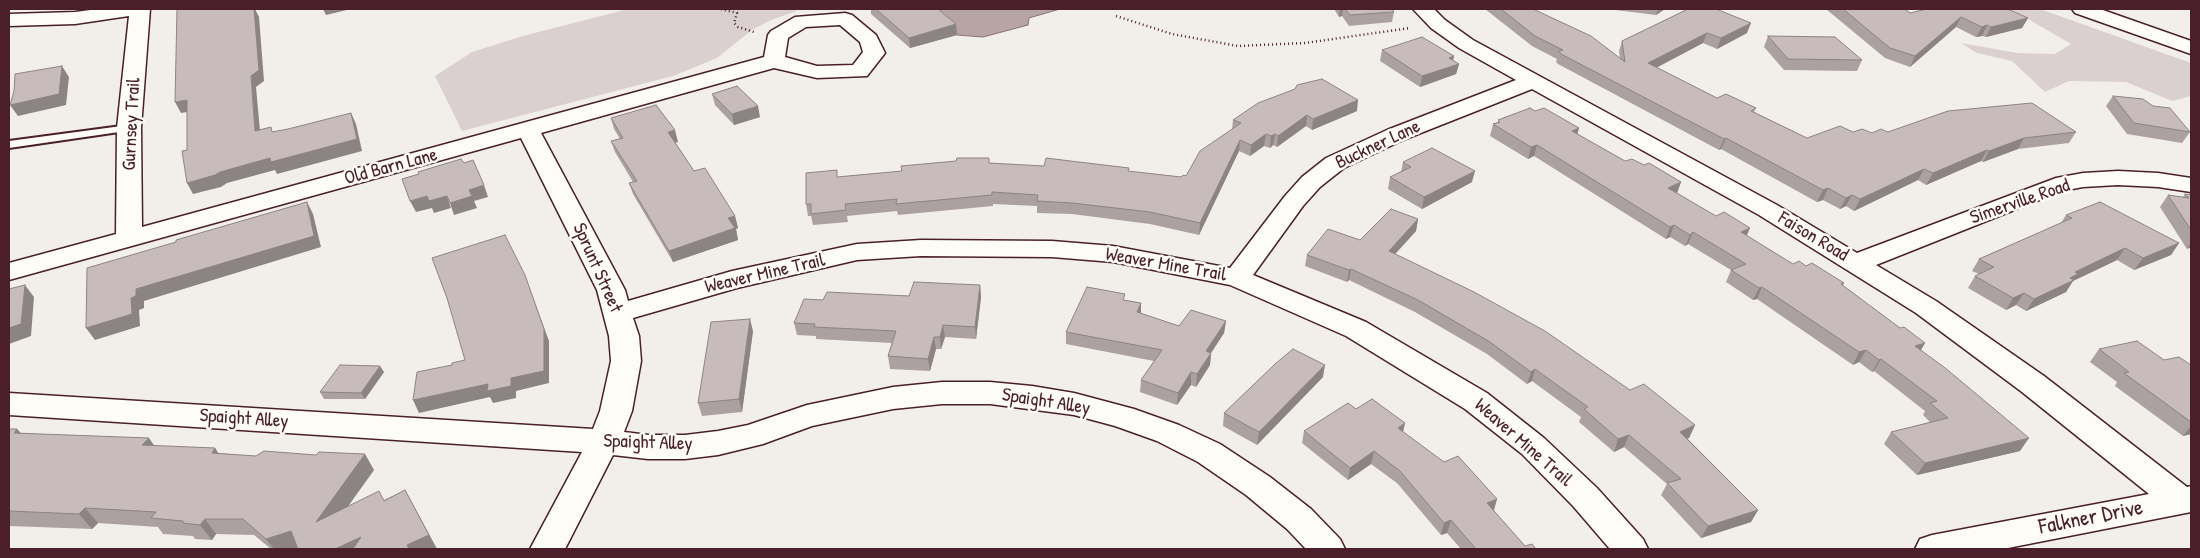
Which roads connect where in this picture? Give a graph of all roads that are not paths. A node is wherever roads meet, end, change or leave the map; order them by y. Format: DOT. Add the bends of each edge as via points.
graph roads {
  1 [pos="139,9"];
  2 [pos="2082,9"];
  3 [pos="1417,18"];
  4 [pos="9,20"];
  5 [pos="2191,48"];
  6 [pos="774,61"];
  7 [pos="1534,81"];
  8 [pos="129,128"];
  9 [pos="528,130"];
  10 [pos="9,145"];
  11 [pos="2191,185"];
  12 [pos="129,238"];
  13 [pos="1856,263"];
  14 [pos="9,272"];
  15 [pos="1237,278"];
  16 [pos="619,313"];
  17 [pos="9,404"];
  18 [pos="604,442"];
  19 [pos="2186,500"];
  20 [pos="547,549"];
  21 [pos="1328,549"];
  22 [pos="1631,549"];
  23 [pos="1932,549"];
  1 -- 4 [label="street" via="75,18"];
  1 -- 8 [label="street, Gurnsey Trail"];
  2 -- 5 [label="street"];
  3 -- 7 [label="street, Faison Road" via="1438,24 1466,44"];
  6 -- 9 [label="street, Old Barn Lane"];
  7 -- 13 [label="street, Faison Road"];
  7 -- 15 [label="street, Buckner Lane" via="1395,135 1336,163 1311,182 1294,201"];
  8 -- 10 [label="lane"];
  8 -- 12 [label="street, Gurnsey Trail"];
  9 -- 12 [label="street, Old Barn Lane"];
  9 -- 16 [label="street, Sprunt Street" via="611,290"];
  11 -- 13 [label="street, Simerville Road" via="2118,178 2056,185"];
  12 -- 14 [label="street, Old Barn Lane"];
  13 -- 19 [label="street, Faison Road" via="1979,345"];
  15 -- 16 [label="street, Weaver Mine Trail" via="1113,254 1052,248 921,248 857,252 732,280"];
  15 -- 22 [label="street, Weaver Mine Trail" via="1356,329 1476,401 1533,446 1586,498"];
  16 -- 18 [label="street, Sprunt Street" via="626,361 616,411"];
  17 -- 18 [label="street, Spaight Alley"];
  18 -- 20 [label="street, Sprunt Street"];
  18 -- 21 [label="street, Spaight Alley" via="648,447 718,443 752,436 807,416 893,398 942,393 1032,397 1123,417 1210,453 1299,519"];
  19 -- 23 [label="street, Falkner Drive"];
}
